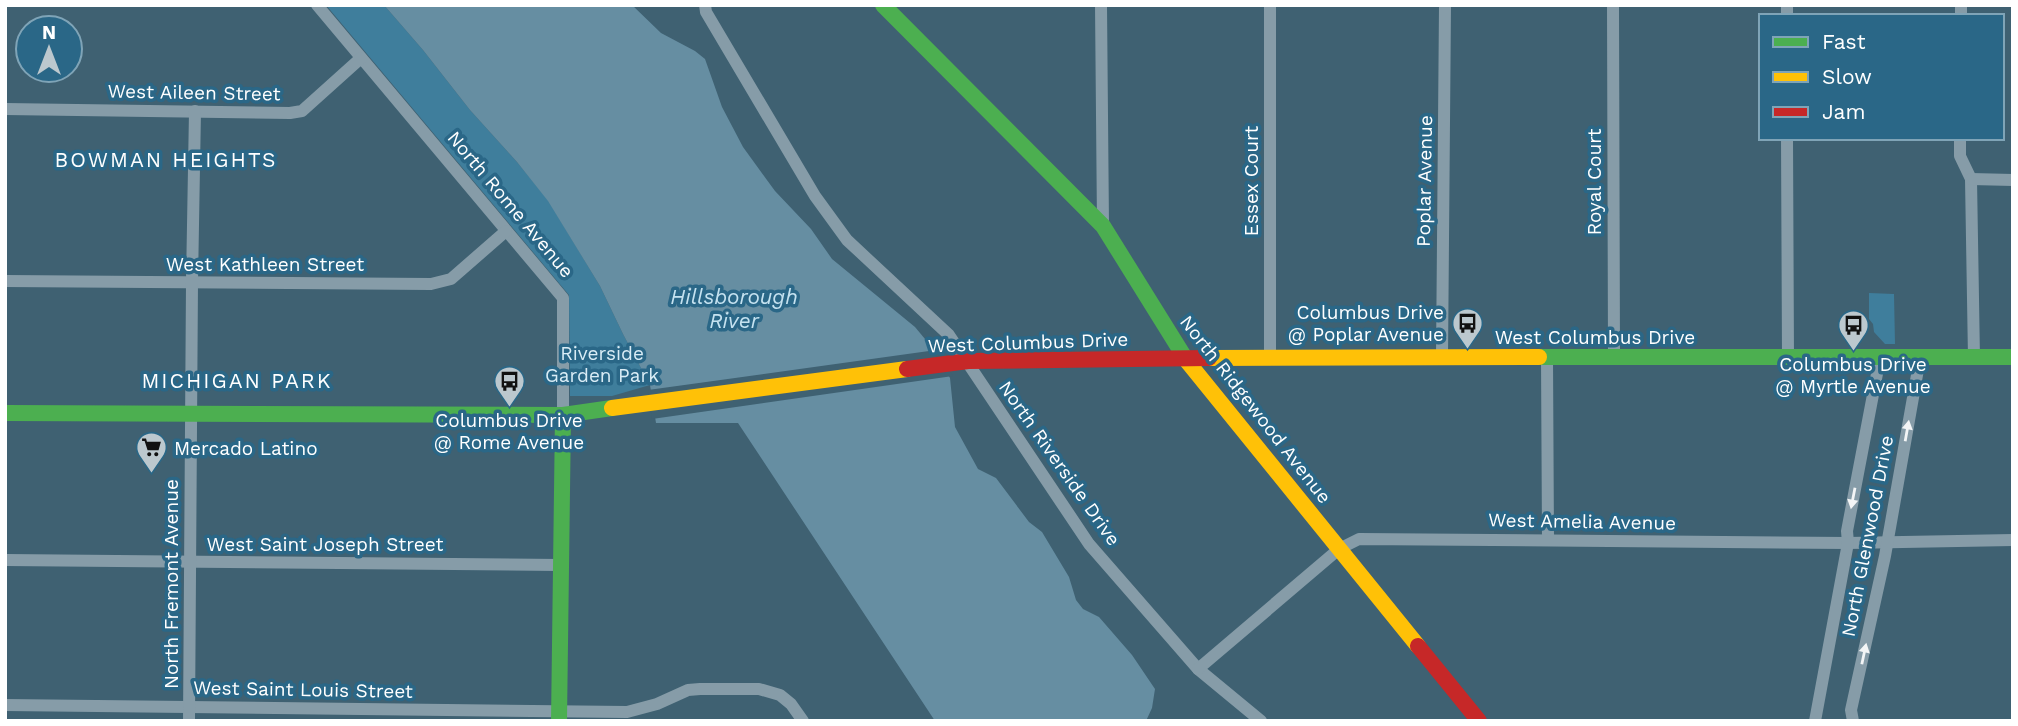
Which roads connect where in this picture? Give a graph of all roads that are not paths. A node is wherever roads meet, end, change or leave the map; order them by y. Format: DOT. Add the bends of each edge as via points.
graph roads {
  1 [pos="317,5"];
  2 [pos="705,5"];
  3 [pos="883,5"];
  4 [pos="1101,5"];
  5 [pos="1270,5"];
  6 [pos="1445,5"];
  7 [pos="1613,5"];
  8 [pos="361,58"];
  9 [pos="5,108"];
  10 [pos="195,111"];
  11 [pos="1787,140"];
  12 [pos="1960,140"];
  13 [pos="1971,179"];
  14 [pos="2013,180"];
  15 [pos="1103,226"];
  16 [pos="506,231"];
  17 [pos="5,281"];
  18 [pos="191,282"];
  19 [pos="1270,357"];
  20 [pos="2013,357"];
  21 [pos="1185,358"];
  22 [pos="1441,358"];
  23 [pos="1546,358"];
  24 [pos="1614,358"];
  25 [pos="1788,358"];
  26 [pos="1880,358"];
  27 [pos="1920,358"];
  28 [pos="1975,358"];
  29 [pos="968,361"];
  30 [pos="5,413"];
  31 [pos="192,415"];
  32 [pos="563,415"];
  33 [pos="1548,540"];
  34 [pos="2013,540"];
  35 [pos="1888,541"];
  36 [pos="1848,543"];
  37 [pos="1339,549"];
  38 [pos="5,559"];
  39 [pos="189,562"];
  40 [pos="560,565"];
  41 [pos="1198,669"];
  42 [pos="5,705"];
  43 [pos="189,707"];
  44 [pos="559,716"];
  45 [pos="189,721"];
  46 [pos="803,721"];
  47 [pos="1261,721"];
  48 [pos="1479,721"];
  49 [pos="1815,721"];
  50 [pos="1853,721"];
  1 -- 8 [label="street, North Rome Avenue"];
  2 -- 29 [label="street, North Riverside Drive" via="815,196 847,240 949,335"];
  3 -- 15 [label="main road, North Ridgewood Avenue"];
  4 -- 15 [label="street"];
  5 -- 19 [label="street, Essex Court"];
  6 -- 22 [label="street, Poplar Avenue"];
  7 -- 24 [label="street, Royal Court"];
  8 -- 10 [label="street, West Aileen Street" via="302,111"];
  8 -- 16 [label="street, North Rome Avenue"];
  9 -- 10 [label="street, West Aileen Street"];
  10 -- 18 [label="street, North Fremont Avenue"];
  11 -- 25 [label="street"];
  12 -- 13 [label="street" via="1960,156"];
  13 -- 14 [label="street"];
  13 -- 28 [label="street"];
  15 -- 21 [label="main road, North Ridgewood Avenue"];
  16 -- 18 [label="street, West Kathleen Street" via="451,279 431,285"];
  16 -- 32 [label="street, North Rome Avenue" via="563,298"];
  17 -- 18 [label="street, West Kathleen Street"];
  18 -- 31 [label="street, North Fremont Avenue"];
  19 -- 21 [label="main road, West Columbus Drive"];
  19 -- 22 [label="main road, West Columbus Drive"];
  20 -- 28 [label="main road, West Columbus Drive"];
  21 -- 29 [label="main road, West Columbus Drive"];
  21 -- 37 [label="main road, North Ridgewood Avenue"];
  22 -- 23 [label="main road, West Columbus Drive"];
  23 -- 24 [label="main road, West Columbus Drive"];
  23 -- 33 [label="street"];
  24 -- 25 [label="main road, West Columbus Drive"];
  25 -- 26 [label="main road, West Columbus Drive"];
  26 -- 27 [label="main road, West Columbus Drive"];
  26 -- 36 [label="street, North Glenwood Drive, one-way"];
  27 -- 28 [label="main road, West Columbus Drive"];
  35 -- 27 [label="street, North Glenwood Drive, one-way"];
  29 -- 32 [label="main road, West Columbus Drive"];
  29 -- 41 [label="street, North Riverside Drive" via="1089,544"];
  30 -- 31 [label="main road, West Columbus Drive"];
  31 -- 32 [label="main road, West Columbus Drive"];
  31 -- 39 [label="street, North Fremont Avenue"];
  32 -- 40 [label="main road, North Rome Avenue"];
  33 -- 36 [label="street, West Amelia Avenue"];
  33 -- 37 [label="street, West Amelia Avenue" via="1359,539"];
  34 -- 35 [label="street, West Amelia Avenue"];
  35 -- 36 [label="street, West Amelia Avenue"];
  50 -- 35 [label="street, North Glenwood Drive, one-way"];
  36 -- 49 [label="street, North Glenwood Drive"];
  37 -- 41 [label="street, West Amelia Avenue"];
  37 -- 48 [label="main road, North Ridgewood Avenue"];
  38 -- 39 [label="street, West Saint Joseph Street"];
  39 -- 40 [label="street, West Saint Joseph Street"];
  39 -- 43 [label="street, North Fremont Avenue"];
  40 -- 44 [label="main road, North Rome Avenue"];
  41 -- 47 [label="street, North Riverside Drive"];
  42 -- 43 [label="street, West Saint Louis Street"];
  43 -- 44 [label="street, West Saint Louis Street"];
  43 -- 45 [label="street, North Fremont Avenue"];
  44 -- 46 [label="street, West Saint Louis Street" via="627,712 700,688 759,689 779,695"];
}
